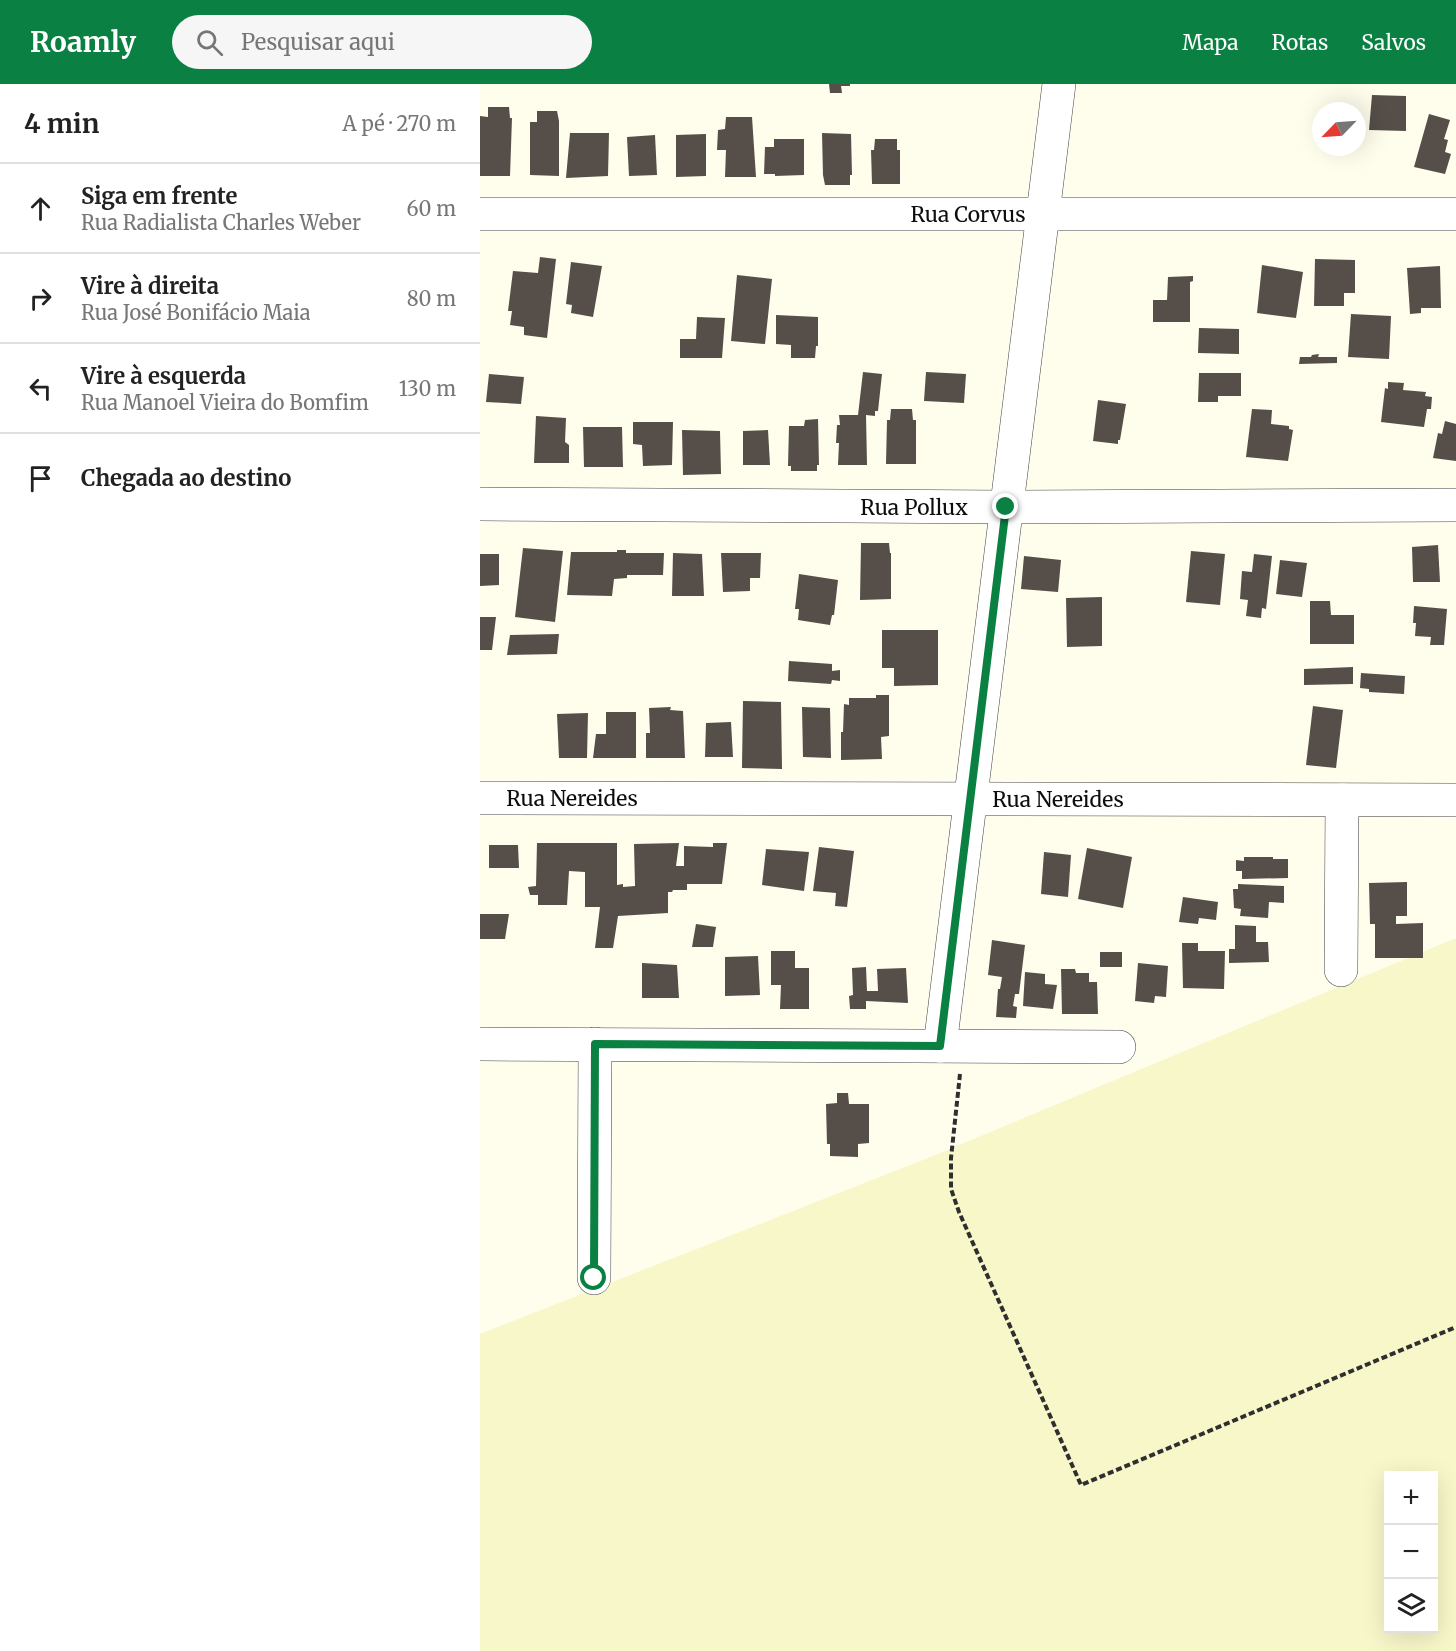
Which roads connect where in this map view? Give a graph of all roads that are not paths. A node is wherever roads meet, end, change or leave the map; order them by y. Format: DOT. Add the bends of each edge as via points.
graph roads {
  1 [pos="1059,84"];
  2 [pos="480,214"];
  3 [pos="1042,214"];
  4 [pos="1456,214"];
  5 [pos="480,504"];
  6 [pos="1456,505"];
  7 [pos="1006,507"];
  8 [pos="480,798"];
  9 [pos="970,798"];
  10 [pos="1342,800"];
  11 [pos="1456,800"];
  12 [pos="1341,970"];
  13 [pos="480,1044"];
  14 [pos="595,1044"];
  15 [pos="951,1047"];
  16 [pos="1119,1047"];
  17 [pos="594,1278"];
  1 -- 3 [label="street"];
  2 -- 3 [label="street, Rua Corvus"];
  3 -- 4 [label="street, Rua Corvus"];
  3 -- 7 [label="street"];
  5 -- 7 [label="street, Rua Pollux"];
  6 -- 7 [label="street, Rua Pollux"];
  7 -- 9 [label="street"];
  8 -- 9 [label="street, Rua Nereides"];
  9 -- 10 [label="street, Rua Nereides"];
  9 -- 15 [label="street"];
  10 -- 11 [label="street, Rua Nereides"];
  10 -- 12 [label="street"];
  13 -- 14 [label="street"];
  14 -- 15 [label="street"];
  14 -- 17 [label="street"];
  15 -- 16 [label="street"];
}
